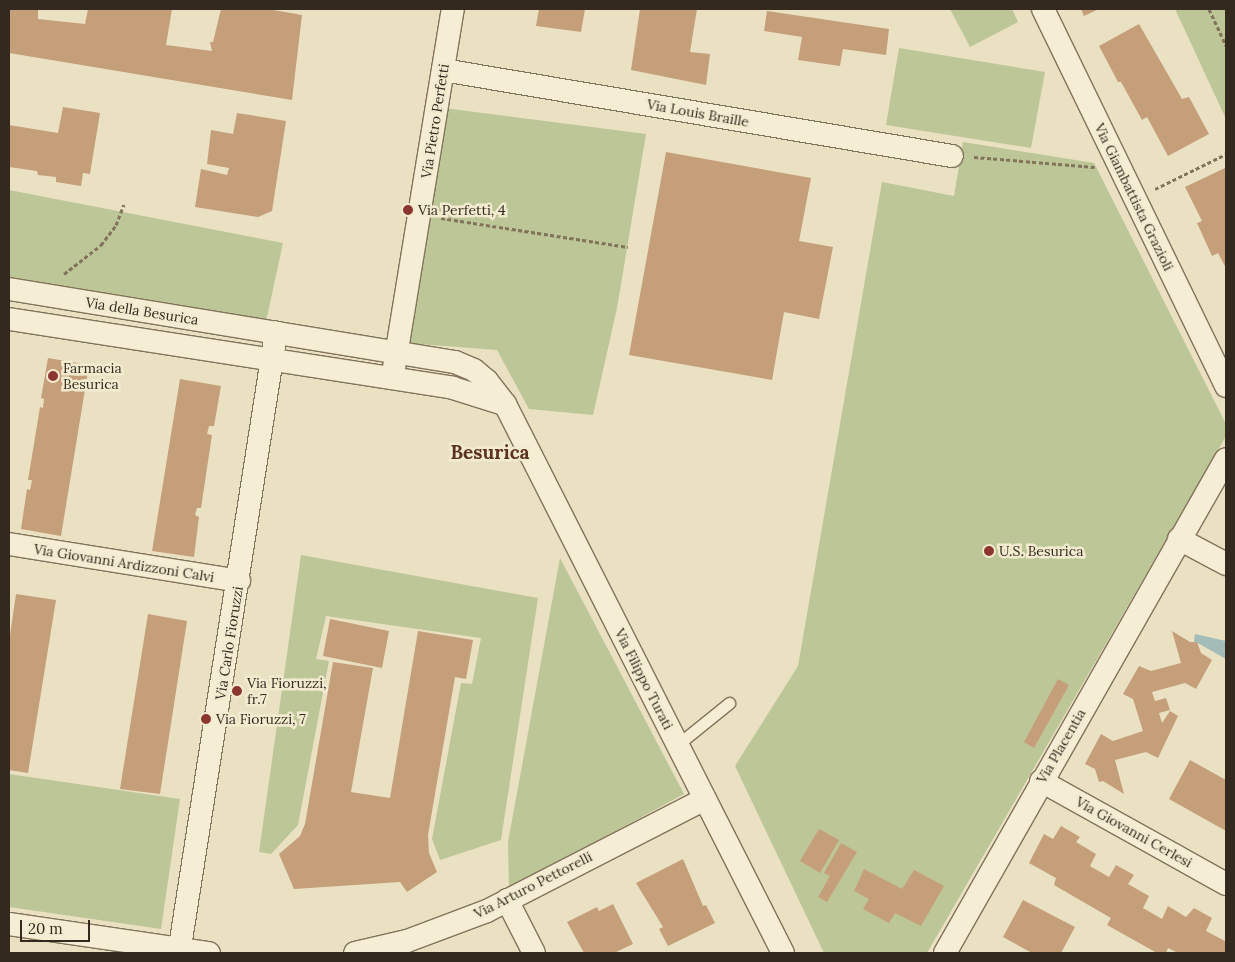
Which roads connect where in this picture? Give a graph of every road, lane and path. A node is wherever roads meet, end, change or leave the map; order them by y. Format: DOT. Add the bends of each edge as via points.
graph roads {
  1 [pos="453,9"];
  2 [pos="1043,9"];
  3 [pos="1209,9"];
  4 [pos="1226,45"];
  5 [pos="443,70"];
  6 [pos="1226,154"];
  7 [pos="952,156"];
  8 [pos="1120,169"];
  9 [pos="1135,198"];
  10 [pos="124,204"];
  11 [pos="419,215"];
  12 [pos="628,247"];
  13 [pos="9,289"];
  14 [pos="51,296"];
  15 [pos="9,320"];
  16 [pos="276,333"];
  17 [pos="397,353"];
  18 [pos="273,362"];
  19 [pos="392,380"];
  20 [pos="1226,386"];
  21 [pos="505,404"];
  22 [pos="1226,459"];
  23 [pos="1179,539"];
  24 [pos="9,544"];
  25 [pos="1226,564"];
  26 [pos="239,581"];
  27 [pos="729,703"];
  28 [pos="677,745"];
  29 [pos="1041,781"];
  30 [pos="705,799"];
  31 [pos="1226,884"];
  32 [pos="507,900"];
  33 [pos="9,924"];
  34 [pos="179,951"];
  35 [pos="209,953"];
  36 [pos="355,953"];
  37 [pos="534,953"];
  38 [pos="783,953"];
  39 [pos="945,953"];
  1 -- 5 [label="street, Via Pietro Perfetti"];
  2 -- 8 [label="street, Via Giambattista Grazioli"];
  3 -- 4 [label="path"];
  5 -- 7 [label="street, Via Louis Braille"];
  5 -- 11 [label="street, Via Pietro Perfetti"];
  6 -- 9 [label="path"];
  7 -- 8 [label="path"];
  8 -- 9 [label="street, Via Giambattista Grazioli"];
  9 -- 20 [label="street, Via Giambattista Grazioli"];
  10 -- 14 [label="path" via="116,225 101,245 73,264"];
  11 -- 12 [label="path"];
  11 -- 17 [label="street, Via Pietro Perfetti"];
  13 -- 14 [label="street, Via della Besurica"];
  14 -- 16 [label="street, Via della Besurica"];
  15 -- 18 [label="street"];
  16 -- 17 [label="street, Via della Besurica"];
  16 -- 18 [label="street"];
  17 -- 19 [label="street"];
  17 -- 21 [label="street, Via della Besurica" via="455,362 474,370"];
  18 -- 19 [label="street"];
  18 -- 26 [label="street, Via Carlo Fioruzzi"];
  19 -- 21 [label="street" via="453,388"];
  21 -- 28 [label="street, Via Filippo Turati"];
  22 -- 23 [label="street"];
  23 -- 25 [label="street"];
  23 -- 29 [label="street, Via Placentia"];
  24 -- 26 [label="street, Via Giovanni Ardizzoni Calvi"];
  26 -- 34 [label="street, Via Carlo Fioruzzi"];
  27 -- 28 [label="lane"];
  28 -- 30 [label="street, Via Filippo Turati"];
  29 -- 31 [label="street, Via Giovanni Cerlesi"];
  29 -- 39 [label="street, Via Placentia"];
  30 -- 32 [label="street, Via Arturo Pettorelli"];
  30 -- 38 [label="street, Via Filippo Turati"];
  32 -- 36 [label="street, Via Arturo Pettorelli" via="406,941"];
  32 -- 37 [label="street"];
  33 -- 34 [label="street"];
  34 -- 35 [label="street"];
}
